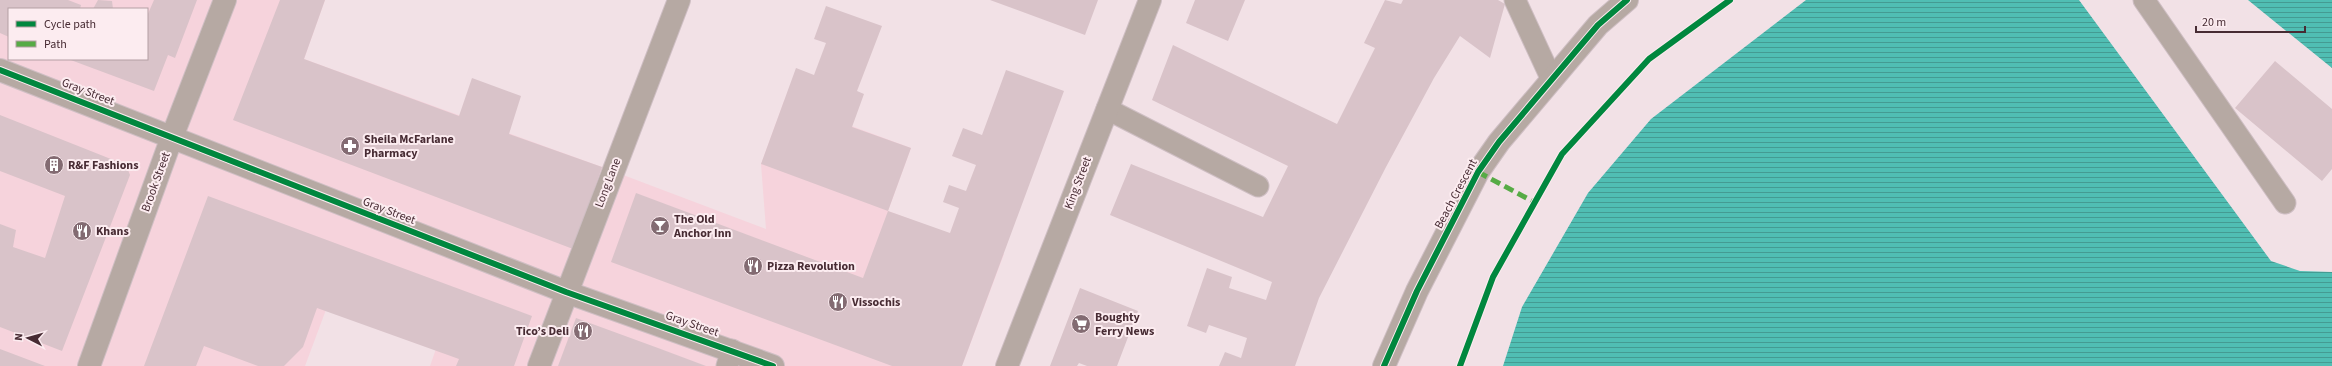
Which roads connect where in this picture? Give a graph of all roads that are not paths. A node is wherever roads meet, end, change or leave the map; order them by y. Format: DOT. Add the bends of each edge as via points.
graph roads {
  1 [pos="225,0"];
  2 [pos="678,0"];
  3 [pos="1150,0"];
  4 [pos="1515,0"];
  5 [pos="1627,0"];
  6 [pos="2144,0"];
  7 [pos="0,70"];
  8 [pos="1552,80"];
  9 [pos="1107,108"];
  10 [pos="172,137"];
  11 [pos="1258,186"];
  12 [pos="2285,203"];
  13 [pos="566,292"];
  14 [pos="729,358"];
  15 [pos="89,366"];
  16 [pos="539,366"];
  17 [pos="773,366"];
  18 [pos="1007,366"];
  19 [pos="1384,366"];
  1 -- 10 [label="street, Brook Street"];
  2 -- 13 [label="street, Long Lane"];
  3 -- 9 [label="street, King Street"];
  4 -- 8 [label="lane"];
  5 -- 8 [label="street, Beach Crescent" via="1598,25"];
  6 -- 12 [label="lane"];
  7 -- 10 [label="street, Gray Street"];
  8 -- 19 [label="street, Beach Crescent" via="1499,142 1478,172 1417,291"];
  9 -- 11 [label="lane"];
  9 -- 18 [label="street, King Street"];
  10 -- 13 [label="street, Gray Street"];
  10 -- 15 [label="street, Brook Street"];
  13 -- 14 [label="street, Gray Street"];
  13 -- 16 [label="street, Long Lane"];
  14 -- 17 [label="street, Gray Street"];
}
